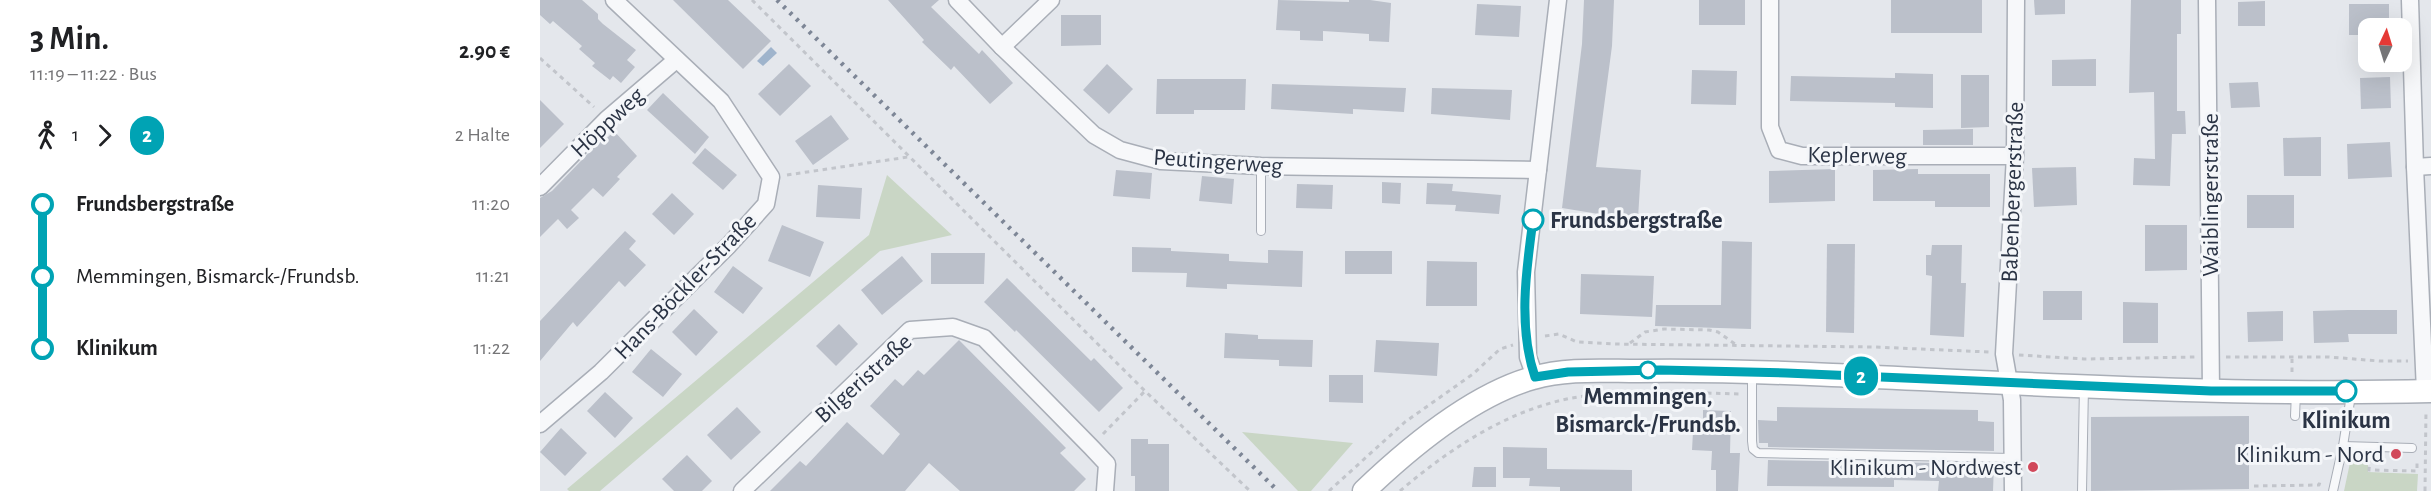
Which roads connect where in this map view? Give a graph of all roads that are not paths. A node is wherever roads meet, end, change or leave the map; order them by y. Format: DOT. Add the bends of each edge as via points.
graph roads {
  1 [pos="614,0"];
  2 [pos="957,0"];
  3 [pos="1558,0"];
  4 [pos="1770,0"];
  5 [pos="2016,0"];
  6 [pos="2208,0"];
  7 [pos="2410,0"];
  8 [pos="1047,2"];
  9 [pos="1002,47"];
  10 [pos="676,60"];
  11 [pos="2015,156"];
  12 [pos="1261,165"];
  13 [pos="2423,166"];
  14 [pos="1538,170"];
  15 [pos="540,187"];
  16 [pos="1261,231"];
  17 [pos="1535,377"];
  18 [pos="1752,383"];
  19 [pos="2008,383"];
  20 [pos="2294,385"];
  21 [pos="2084,386"];
  22 [pos="2211,391"];
  23 [pos="2351,391"];
  24 [pos="2426,400"];
  25 [pos="2295,416"];
  26 [pos="540,424"];
  27 [pos="2343,446"];
  28 [pos="2412,448"];
  29 [pos="2013,458"];
  30 [pos="743,491"];
  31 [pos="1105,491"];
  32 [pos="1364,491"];
  33 [pos="2013,491"];
  34 [pos="2082,491"];
  35 [pos="2333,491"];
  1 -- 10 [label="street"];
  2 -- 9 [label="street, Peutingerweg"];
  3 -- 14 [label="street"];
  4 -- 11 [label="street, Keplerweg" via="1770,127 1779,150 1802,156"];
  5 -- 11 [label="street, Babenbergerstraße"];
  6 -- 22 [label="street, Waiblingerstraße"];
  7 -- 13 [label="street"];
  8 -- 9 [label="street"];
  9 -- 12 [label="street, Peutingerweg" via="1094,135 1120,150 1161,161"];
  10 -- 15 [label="street, Höppweg" via="607,119"];
  10 -- 26 [label="street, Hans-Böckler-Straße" via="721,101 771,177 766,204 600,372"];
  11 -- 19 [label="street, Babenbergerstraße" via="2004,354"];
  12 -- 14 [label="street, Peutingerweg"];
  12 -- 16 [label="lane"];
  13 -- 24 [label="street"];
  14 -- 17 [label="street" via="1526,295 1528,357"];
  17 -- 18 [label="street" via="1599,371"];
  17 -- 32 [label="street" via="1482,401 1425,437"];
  18 -- 19 [label="street"];
  18 -- 29 [label="lane" via="1752,441 1753,449 1760,453"];
  19 -- 21 [label="street"];
  19 -- 29 [label="street, Babenbergerstraße"];
  20 -- 22 [label="street"];
  20 -- 23 [label="street"];
  20 -- 25 [label="lane"];
  21 -- 22 [label="street"];
  21 -- 34 [label="lane"];
  23 -- 24 [label="street"];
  23 -- 27 [label="lane"];
  27 -- 28 [label="lane"];
  27 -- 35 [label="lane"];
  29 -- 33 [label="street, Babenbergerstraße"];
  30 -- 31 [label="street, Bilgeristraße" via="910,330 953,327 984,338 1107,464"];
}
